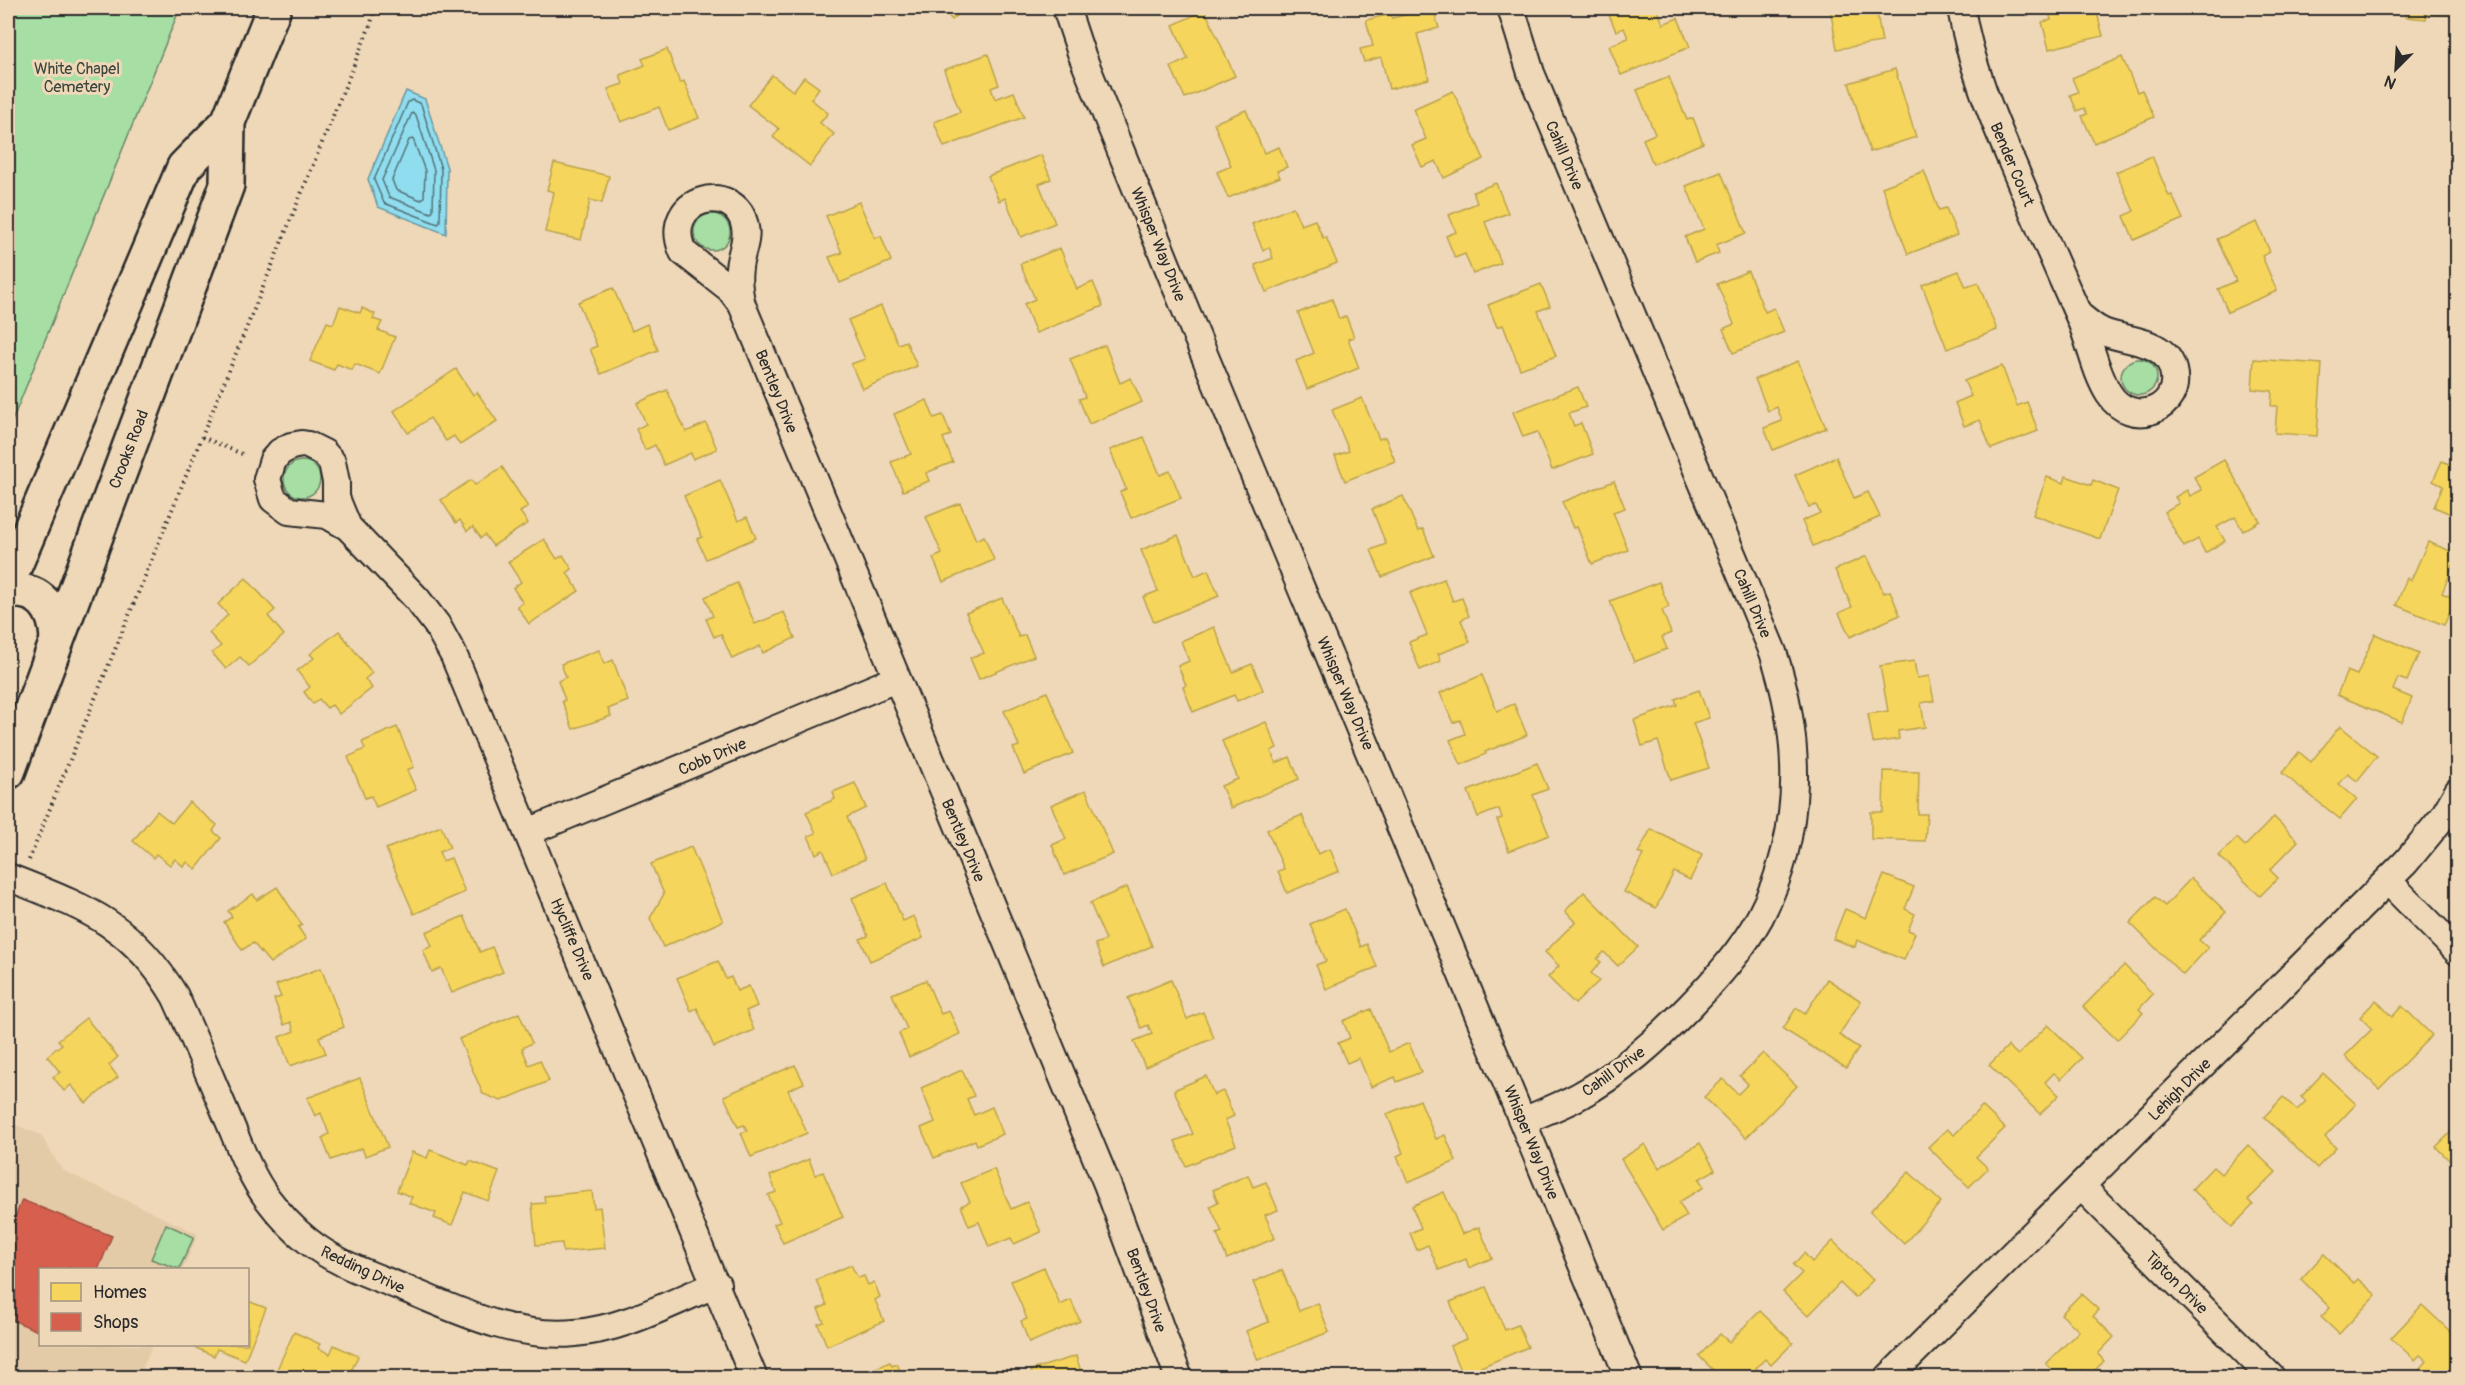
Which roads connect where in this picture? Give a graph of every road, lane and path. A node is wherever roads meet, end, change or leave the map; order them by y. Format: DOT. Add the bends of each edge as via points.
graph roads {
  1 [pos="274,8"];
  2 [pos="375,8"];
  3 [pos="1066,8"];
  4 [pos="1511,8"];
  5 [pos="1961,8"];
  6 [pos="228,122"];
  7 [pos="742,305"];
  8 [pos="2079,315"];
  9 [pos="202,437"];
  10 [pos="242,454"];
  11 [pos="348,527"];
  12 [pos="8,582"];
  13 [pos="8,591"];
  14 [pos="57,638"];
  15 [pos="896,679"];
  16 [pos="8,772"];
  17 [pos="2457,791"];
  18 [pos="528,832"];
  19 [pos="17,872"];
  20 [pos="2388,881"];
  21 [pos="2457,952"];
  22 [pos="1524,1121"];
  23 [pos="2081,1186"];
  24 [pos="717,1284"];
  25 [pos="754,1377"];
  26 [pos="1179,1377"];
  27 [pos="1629,1377"];
  28 [pos="1888,1377"];
  29 [pos="2272,1377"];
  1 -- 6 [label="main road, Crooks Road"];
  2 -- 9 [label="path"];
  3 -- 22 [label="street, Whisper Way Drive" via="1172,277"];
  4 -- 22 [label="street, Cahill Drive" via="1531,73 1773,652 1783,684 1795,754 1794,796 1776,879 1736,954 1686,1010 1631,1061 1577,1097"];
  5 -- 8 [label="street, Bender Court" via="1973,61 1995,120"];
  6 -- 12 [label="main road, Crooks Road" via="184,167"];
  6 -- 14 [label="main road, Crooks Road" via="227,185"];
  7 -- 15 [label="street, Bentley Drive"];
  9 -- 10 [label="path"];
  9 -- 19 [label="path"];
  11 -- 18 [label="street, Hycliffe Drive" via="417,599 436,625 467,683"];
  13 -- 14 [label="main road" via="26,592 45,604 52,613"];
  14 -- 16 [label="main road, Crooks Road"];
  15 -- 18 [label="street, Cobb Drive"];
  15 -- 26 [label="street, Bentley Drive" via="1107,1184"];
  17 -- 20 [label="street, Lehigh Drive" via="2443,817"];
  18 -- 24 [label="street, Hycliffe Drive"];
  19 -- 24 [label="street, Redding Drive" via="88,910 146,953 175,996 249,1169 266,1197 307,1241 324,1253 487,1321 549,1333 573,1334 609,1326"];
  20 -- 21 [label="street"];
  20 -- 23 [label="street, Lehigh Drive"];
  22 -- 27 [label="street, Whisper Way Drive"];
  23 -- 28 [label="street, Lehigh Drive"];
  23 -- 29 [label="street, Tipton Drive"];
  24 -- 25 [label="street, Hycliffe Drive"];
}
